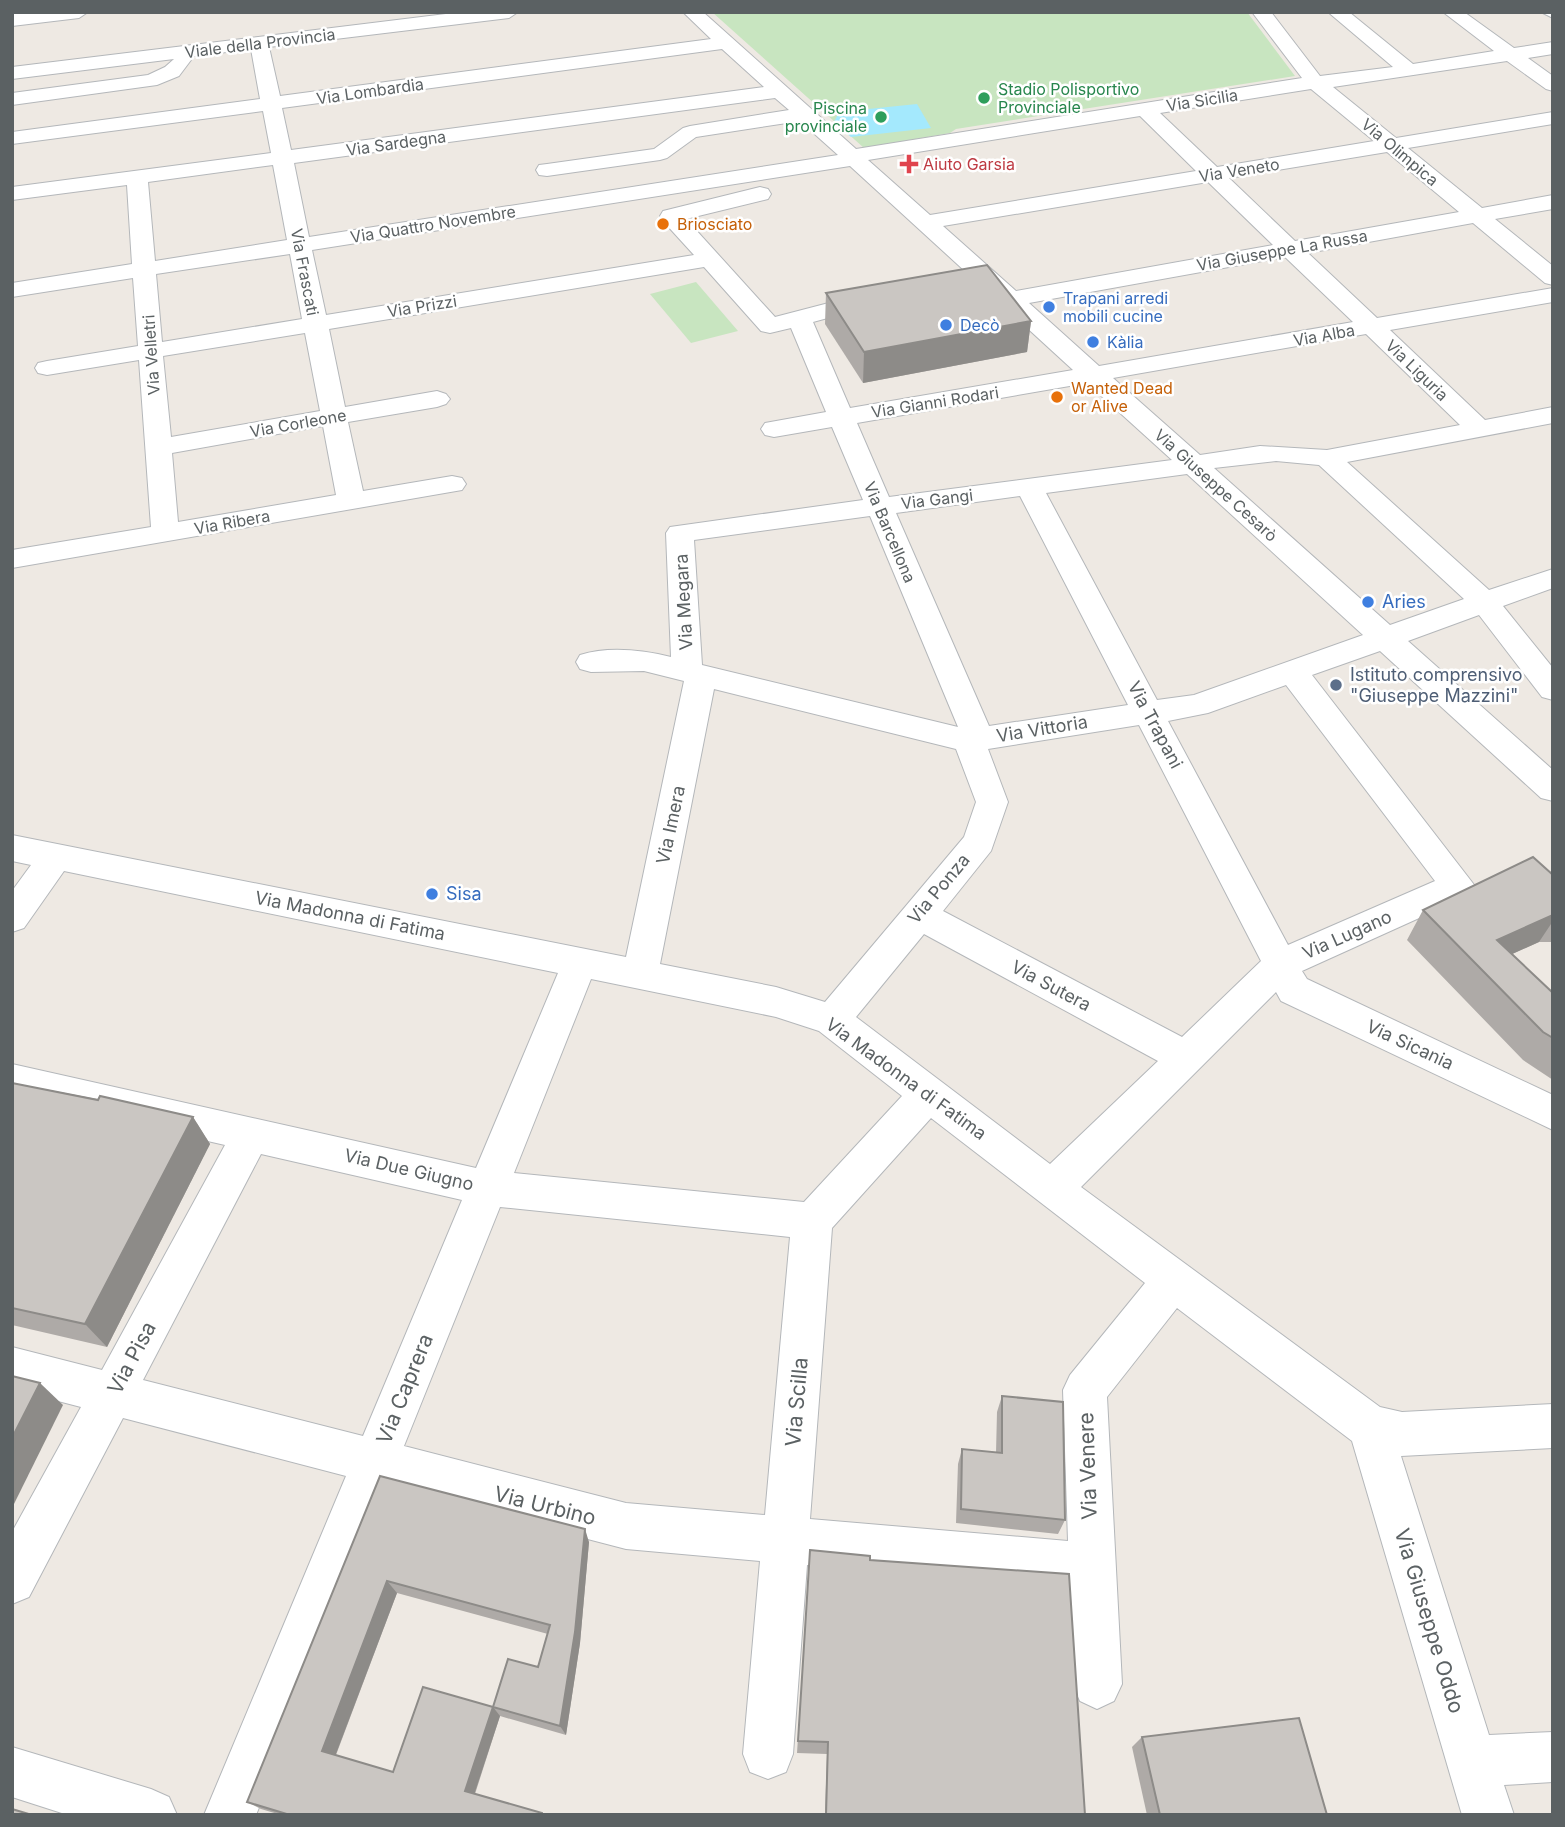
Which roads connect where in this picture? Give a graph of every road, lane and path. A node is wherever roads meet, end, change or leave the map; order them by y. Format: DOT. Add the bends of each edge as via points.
graph roads {
  1 [pos="79,12"];
  2 [pos="509,12"];
  3 [pos="692,12"];
  4 [pos="1261,12"];
  5 [pos="1337,12"];
  6 [pos="1452,12"];
  7 [pos="12,20"];
  8 [pos="259,43"];
  9 [pos="727,43"];
  10 [pos="1553,48"];
  11 [pos="188,51"];
  12 [pos="1511,55"];
  13 [pos="1410,71"];
  14 [pos="12,73"];
  15 [pos="1315,82"];
  16 [pos="1553,85"];
  17 [pos="780,91"];
  18 [pos="12,99"];
  19 [pos="271,104"];
  20 [pos="1144,109"];
  21 [pos="806,114"];
  22 [pos="1553,118"];
  23 [pos="12,138"];
  24 [pos="1392,145"];
  25 [pos="282,158"];
  26 [pos="857,161"];
  27 [pos="547,170"];
  28 [pos="1213,174"];
  29 [pos="137,177"];
  30 [pos="12,194"];
  31 [pos="1553,202"];
  32 [pos="1477,215"];
  33 [pos="925,222"];
  34 [pos="300,245"];
  35 [pos="1291,249"];
  36 [pos="702,260"];
  37 [pos="145,270"];
  38 [pos="978,270"];
  39 [pos="952,277"];
  40 [pos="1553,278"];
  41 [pos="12,290"];
  42 [pos="899,291"];
  43 [pos="1553,295"];
  44 [pos="1010,299"];
  45 [pos="801,322"];
  46 [pos="315,324"];
  47 [pos="1373,327"];
  48 [pos="151,351"];
  49 [pos="47,368"];
  50 [pos="1095,376"];
  51 [pos="437,400"];
  52 [pos="334,417"];
  53 [pos="842,418"];
  54 [pos="1549,419"];
  55 [pos="1478,428"];
  56 [pos="774,429"];
  57 [pos="159,447"];
  58 [pos="1327,458"];
  59 [pos="1193,465"];
  60 [pos="452,484"];
  61 [pos="1029,487"];
  62 [pos="351,502"];
  63 [pos="879,506"];
  64 [pos="165,533"];
  65 [pos="680,533"];
  66 [pos="12,559"];
  67 [pos="1553,578"];
  68 [pos="1484,602"];
  69 [pos="1384,636"];
  70 [pos="591,662"];
  71 [pos="1292,671"];
  72 [pos="694,673"];
  73 [pos="1553,689"];
  74 [pos="1148,712"];
  75 [pos="974,740"];
  76 [pos="1553,789"];
  77 [pos="12,848"];
  78 [pos="56,856"];
  79 [pos="918,914"];
  80 [pos="12,918"];
  81 [pos="580,963"];
  82 [pos="1281,964"];
  83 [pos="640,974"];
  84 [pos="832,1020"];
  85 [pos="1185,1057"];
  86 [pos="12,1080"];
  87 [pos="929,1094"];
  88 [pos="1553,1113"];
  89 [pos="251,1135"];
  90 [pos="488,1188"];
  91 [pos="1052,1189"];
  92 [pos="812,1221"];
  93 [pos="1174,1280"];
  94 [pos="12,1368"];
  95 [pos="112,1394"];
  96 [pos="1553,1426"];
  97 [pos="1370,1427"];
  98 [pos="375,1463"];
  99 [pos="786,1540"];
  100 [pos="1092,1567"];
  101 [pos="12,1580"];
  102 [pos="1097,1684"];
  103 [pos="768,1754"];
  104 [pos="1553,1757"];
  105 [pos="1472,1761"];
  106 [pos="12,1772"];
  107 [pos="151,1815"];
  108 [pos="230,1815"];
  109 [pos="1488,1815"];
  1 -- 7 [label="street"];
  2 -- 8 [label="street, Viale della Provincia"];
  3 -- 9 [label="street, Via Giuseppe Cesarò"];
  4 -- 15 [label="street, Via Olimpica"];
  5 -- 13 [label="street"];
  6 -- 12 [label="street"];
  8 -- 11 [label="street, Viale della Provincia"];
  8 -- 19 [label="street, Via Frascati"];
  9 -- 17 [label="street, Via Giuseppe Cesarò"];
  9 -- 19 [label="street, Via Lombardia"];
  10 -- 12 [label="street, Via Sicilia"];
  11 -- 14 [label="street, Viale della Provincia"];
  11 -- 18 [label="street" via="171,74 150,81"];
  12 -- 13 [label="street, Via Sicilia"];
  12 -- 16 [label="street"];
  13 -- 15 [label="street, Via Sicilia"];
  15 -- 20 [label="street, Via Sicilia"];
  15 -- 24 [label="street, Via Olimpica"];
  17 -- 21 [label="street, Via Giuseppe Cesarò"];
  17 -- 25 [label="street, Via Sardegna"];
  19 -- 23 [label="street, Via Lombardia"];
  19 -- 25 [label="street, Via Frascati"];
  20 -- 26 [label="street, Via Sicilia"];
  20 -- 28 [label="street, Via Liguria"];
  21 -- 26 [label="street, Via Giuseppe Cesarò"];
  21 -- 27 [label="street" via="690,132 660,154"];
  22 -- 24 [label="street, Via Veneto"];
  24 -- 28 [label="street, Via Veneto"];
  24 -- 32 [label="street, Via Olimpica"];
  25 -- 29 [label="street, Via Sardegna"];
  25 -- 34 [label="street, Via Frascati"];
  26 -- 33 [label="street, Via Giuseppe Cesarò"];
  26 -- 34 [label="street, Via Quattro Novembre"];
  26 -- 36 [label="street" via="671,216"];
  28 -- 33 [label="street, Via Veneto"];
  28 -- 35 [label="street, Via Liguria"];
  29 -- 30 [label="street, Via Sardegna"];
  29 -- 37 [label="street, Via Velletri"];
  31 -- 32 [label="street, Via Giuseppe La Russa"];
  32 -- 35 [label="street, Via Giuseppe La Russa"];
  32 -- 40 [label="street, Via Olimpica"];
  33 -- 38 [label="street, Via Giuseppe Cesarò"];
  34 -- 37 [label="street, Via Quattro Novembre"];
  34 -- 46 [label="street, Via Frascati"];
  35 -- 44 [label="street, Via Giuseppe La Russa"];
  35 -- 47 [label="street, Via Liguria"];
  36 -- 45 [label="street" via="770,326"];
  36 -- 46 [label="street, Via Prizzi"];
  37 -- 41 [label="street, Via Quattro Novembre"];
  37 -- 48 [label="street, Via Velletri"];
  38 -- 39 [label="street"];
  38 -- 44 [label="street, Via Giuseppe Cesarò"];
  42 -- 45 [label="street" via="851,294"];
  43 -- 47 [label="street, Via Alba"];
  44 -- 50 [label="street, Via Giuseppe Cesarò"];
  45 -- 53 [label="street, Via Barcellona"];
  46 -- 48 [label="street, Via Prizzi"];
  46 -- 52 [label="street, Via Frascati"];
  47 -- 50 [label="street, Via Alba"];
  47 -- 55 [label="street, Via Liguria"];
  48 -- 49 [label="street, Via Prizzi"];
  48 -- 57 [label="street, Via Velletri"];
  50 -- 53 [label="street, Via Gianni Rodari"];
  50 -- 59 [label="street, Via Giuseppe Cesarò"];
  51 -- 52 [label="street, Via Corleone"];
  52 -- 57 [label="street, Via Corleone"];
  52 -- 62 [label="street, Via Frascati"];
  53 -- 56 [label="street, Via Gianni Rodari"];
  53 -- 63 [label="street, Via Barcellona"];
  54 -- 55 [label="street, Via Gangi"];
  55 -- 58 [label="street, Via Gangi"];
  57 -- 64 [label="street, Via Velletri"];
  58 -- 59 [label="street, Via Gangi" via="1296,453 1237,456"];
  58 -- 68 [label="street"];
  59 -- 61 [label="street, Via Gangi"];
  59 -- 69 [label="street, Via Giuseppe Cesarò"];
  60 -- 62 [label="street, Via Ribera"];
  61 -- 63 [label="street, Via Gangi"];
  61 -- 74 [label="street, Via Trapani"];
  62 -- 64 [label="street, Via Ribera"];
  63 -- 65 [label="street, Via Gangi"];
  63 -- 75 [label="street, Via Barcellona"];
  64 -- 66 [label="street, Via Ribera"];
  65 -- 72 [label="street, Via Megara"];
  67 -- 68 [label="street, Via Vittoria"];
  68 -- 69 [label="street, Via Vittoria"];
  68 -- 73 [label="street"];
  69 -- 71 [label="street, Via Vittoria"];
  69 -- 76 [label="street, Via Giuseppe Cesarò"];
  70 -- 72 [label="street, Via Vittoria" via="644,661"];
  71 -- 74 [label="street, Via Vittoria" via="1197,705"];
  71 -- 82 [label="street, Via Lugano" via="1458,886"];
  72 -- 75 [label="street, Via Vittoria"];
  72 -- 83 [label="street, Via Imera"];
  74 -- 75 [label="street, Via Vittoria"];
  74 -- 82 [label="street, Via Trapani"];
  75 -- 79 [label="street, Via Ponza" via="992,802 979,842"];
  77 -- 78 [label="street, Via Madonna di Fatima"];
  78 -- 80 [label="street"];
  78 -- 81 [label="street, Via Madonna di Fatima"];
  79 -- 84 [label="street, Via Ponza"];
  79 -- 85 [label="street, Via Sutera"];
  81 -- 83 [label="street, Via Madonna di Fatima"];
  81 -- 90 [label="street, Via Caprera"];
  82 -- 85 [label="street, Via Lugano"];
  82 -- 88 [label="street, Via Sicania" via="1294,990"];
  83 -- 84 [label="street, Via Madonna di Fatima" via="776,1002"];
  84 -- 87 [label="street, Via Madonna di Fatima"];
  85 -- 91 [label="street, Via Lugano"];
  86 -- 89 [label="street, Via Due Giugno"];
  87 -- 91 [label="street, Via Madonna di Fatima"];
  87 -- 92 [label="street"];
  89 -- 90 [label="street, Via Due Giugno"];
  89 -- 95 [label="street, Via Pisa"];
  90 -- 92 [label="street, Via Due Giugno"];
  90 -- 98 [label="street, Via Caprera"];
  91 -- 93 [label="street, Via Madonna di Fatima"];
  92 -- 99 [label="street, Via Scilla"];
  93 -- 97 [label="street, Via Madonna di Fatima"];
  93 -- 100 [label="street, Via Venere" via="1085,1390"];
  94 -- 95 [label="street, Via Urbino"];
  95 -- 98 [label="street, Via Urbino"];
  95 -- 101 [label="street, Via Pisa"];
  96 -- 97 [label="street, Via Madonna di Fatima" via="1402,1434"];
  97 -- 105 [label="street, Via Giuseppe Oddo"];
  98 -- 99 [label="street, Via Urbino" via="626,1526"];
  98 -- 108 [label="street, Via Caprera"];
  99 -- 100 [label="street, Via Urbino"];
  99 -- 103 [label="street, Via Scilla"];
  100 -- 102 [label="street, Via Venere"];
  104 -- 105 [label="street"];
  105 -- 109 [label="street, Via Giuseppe Oddo"];
  106 -- 107 [label="street"];
}
